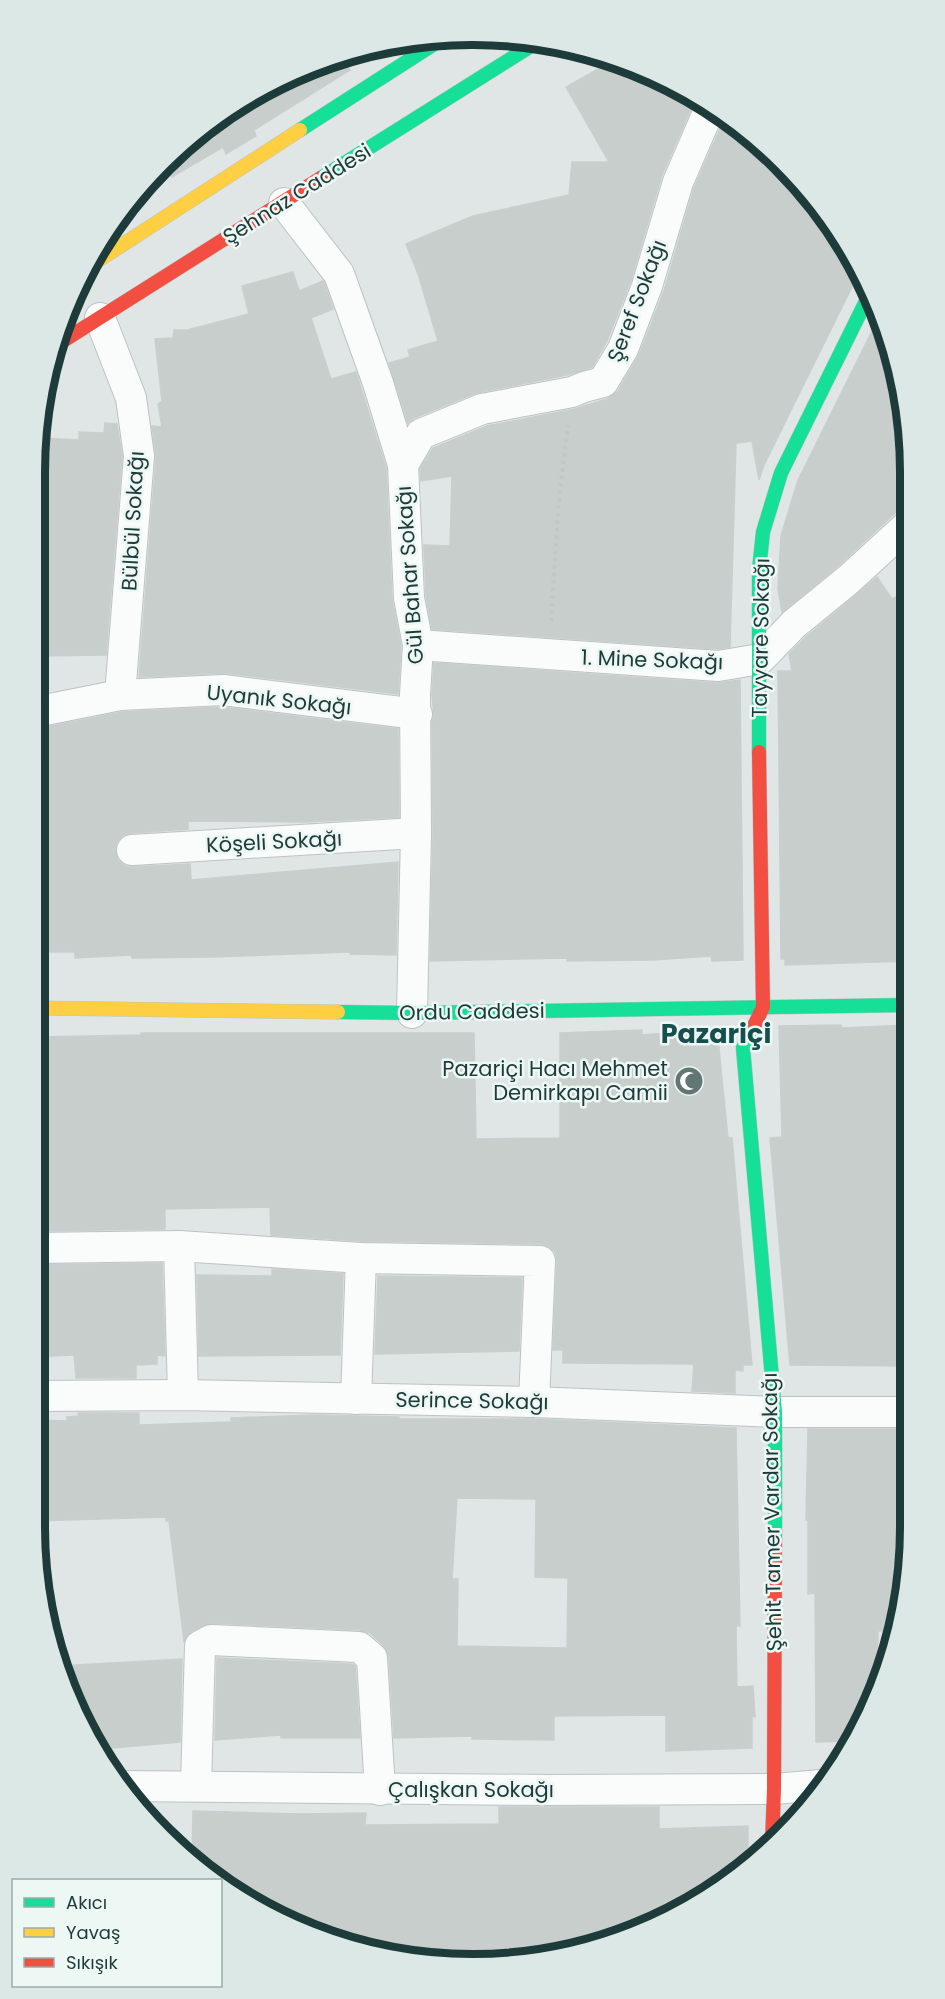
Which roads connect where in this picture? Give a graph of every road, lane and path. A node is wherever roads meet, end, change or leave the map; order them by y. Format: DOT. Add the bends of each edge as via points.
graph roads {
  1 [pos="428,48"];
  2 [pos="527,49"];
  3 [pos="707,115"];
  4 [pos="284,203"];
  5 [pos="103,257"];
  6 [pos="865,304"];
  7 [pos="100,318"];
  8 [pos="67,339"];
  9 [pos="572,392"];
  10 [pos="403,465"];
  11 [pos="900,532"];
  12 [pos="418,645"];
  13 [pos="549,655"];
  14 [pos="760,659"];
  15 [pos="120,695"];
  16 [pos="45,710"];
  17 [pos="417,714"];
  18 [pos="416,833"];
  19 [pos="132,850"];
  20 [pos="900,1005"];
  21 [pos="763,1007"];
  22 [pos="45,1008"];
  23 [pos="412,1013"];
  24 [pos="179,1246"];
  25 [pos="45,1248"];
  26 [pos="361,1257"];
  27 [pos="183,1395"];
  28 [pos="45,1396"];
  29 [pos="356,1399"];
  30 [pos="534,1402"];
  31 [pos="775,1412"];
  32 [pos="900,1412"];
  33 [pos="132,1786"];
  34 [pos="196,1786"];
  35 [pos="813,1786"];
  36 [pos="774,1789"];
  37 [pos="380,1790"];
  38 [pos="772,1831"];
  1 -- 5 [label="main road"];
  2 -- 4 [label="main road, Şehnaz Caddesi"];
  3 -- 9 [label="street, Şeref Sokağı" via="678,182 647,286 623,349 603,382"];
  4 -- 7 [label="main road, Şehnaz Caddesi"];
  4 -- 10 [label="street, Gül Bahar Sokağı" via="339,274"];
  6 -- 14 [label="main road, Tayyare Sokağı" via="781,473 763,532 759,570"];
  7 -- 8 [label="main road, Şehnaz Caddesi"];
  7 -- 15 [label="street, Bülbül Sokağı" via="131,398 140,456"];
  9 -- 10 [label="street, Şeref Sokağı" via="482,409 421,434"];
  9 -- 13 [label="path" via="559,499"];
  10 -- 12 [label="street, Gül Bahar Sokağı" via="409,598"];
  11 -- 14 [label="street" via="794,624"];
  12 -- 13 [label="street, 1. Mine Sokağı"];
  12 -- 17 [label="street, Gül Bahar Sokağı"];
  13 -- 14 [label="street, 1. Mine Sokağı" via="718,666"];
  14 -- 21 [label="main road, Tayyare Sokağı"];
  15 -- 16 [label="street, Uyanık Sokağı"];
  15 -- 17 [label="street, Uyanık Sokağı" via="223,690"];
  17 -- 18 [label="street, Gül Bahar Sokağı"];
  18 -- 19 [label="street, Köşeli Sokağı"];
  18 -- 23 [label="street, Gül Bahar Sokağı"];
  20 -- 21 [label="main road, Ordu Caddesi"];
  21 -- 23 [label="main road, Ordu Caddesi"];
  21 -- 31 [label="main road, Şehit Tamer Vardar Sokağı" via="743,1048"];
  22 -- 23 [label="main road, Ordu Caddesi"];
  24 -- 25 [label="street"];
  24 -- 26 [label="street"];
  24 -- 27 [label="street"];
  26 -- 29 [label="street"];
  26 -- 30 [label="street" via="540,1261"];
  27 -- 28 [label="street, Serince Sokağı"];
  27 -- 29 [label="street, Serince Sokağı"];
  29 -- 30 [label="street, Serince Sokağı"];
  30 -- 31 [label="street, Serince Sokağı"];
  31 -- 32 [label="street, Serince Sokağı"];
  31 -- 36 [label="main road, Şehit Tamer Vardar Sokağı"];
  33 -- 34 [label="street, Çalışkan Sokağı"];
  34 -- 37 [label="street, Çalışkan Sokağı"];
  34 -- 37 [label="street" via="200,1646 211,1640 359,1647 372,1658"];
  35 -- 36 [label="street, Çalışkan Sokağı"];
  36 -- 37 [label="street, Çalışkan Sokağı"];
  36 -- 38 [label="main road, Şehit Tamer Vardar Sokağı"];
}
